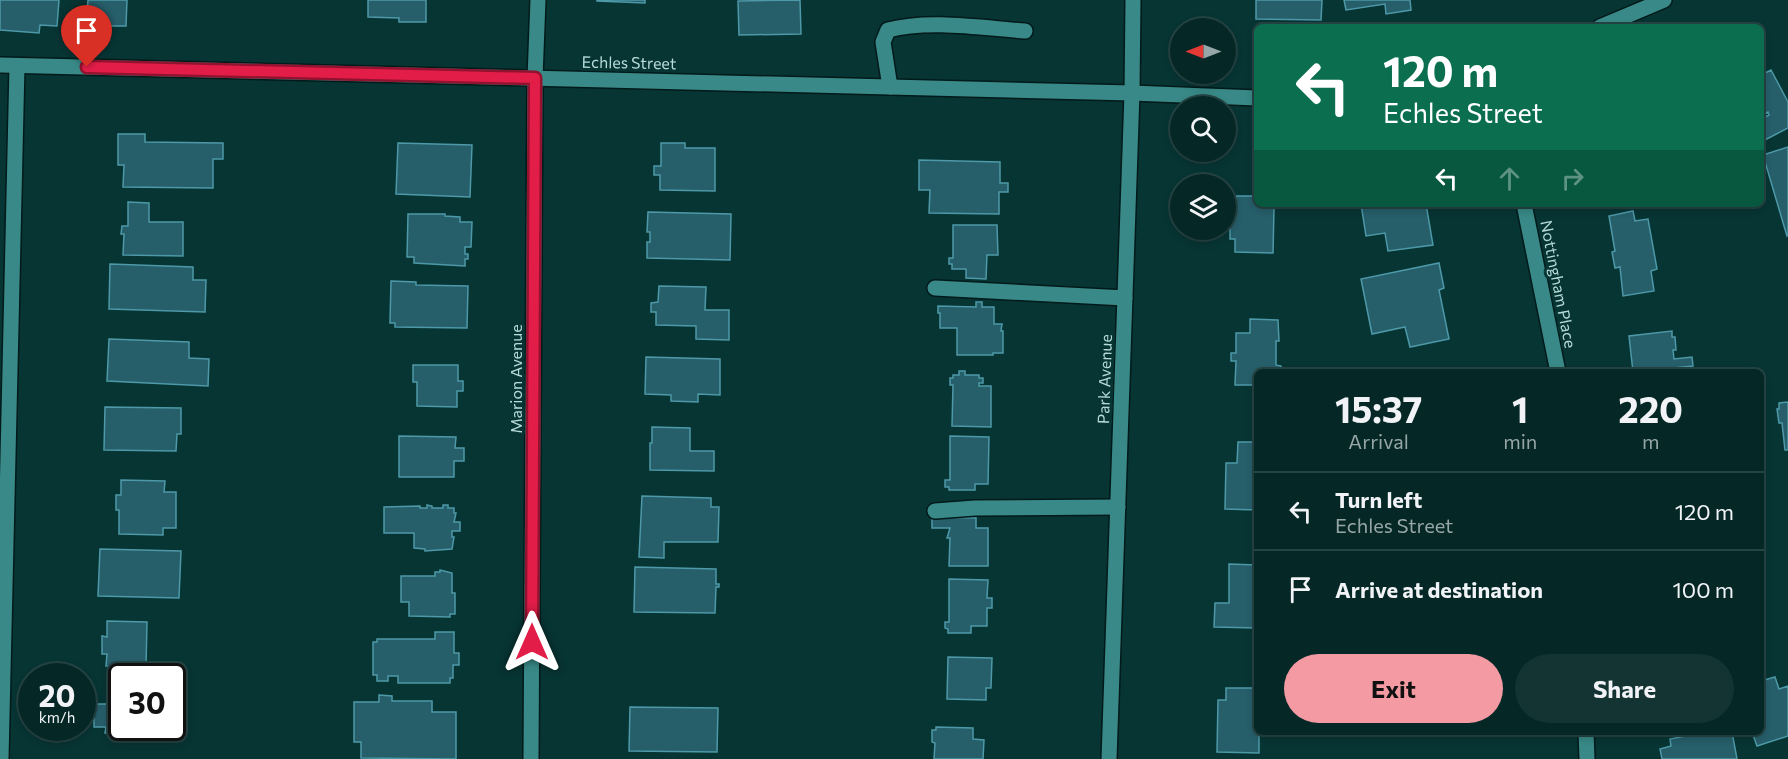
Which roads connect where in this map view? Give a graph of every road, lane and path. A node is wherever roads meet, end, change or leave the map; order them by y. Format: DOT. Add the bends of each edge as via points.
graph roads {
  1 [pos="538,0"];
  2 [pos="1133,0"];
  3 [pos="1664,0"];
  4 [pos="1607,24"];
  5 [pos="1025,32"];
  6 [pos="0,65"];
  7 [pos="17,66"];
  8 [pos="535,78"];
  9 [pos="890,87"];
  10 [pos="1132,93"];
  11 [pos="1254,98"];
  12 [pos="1525,207"];
  13 [pos="935,288"];
  14 [pos="1125,298"];
  15 [pos="1557,369"];
  16 [pos="1118,507"];
  17 [pos="935,511"];
  18 [pos="1586,735"];
  19 [pos="1,759"];
  20 [pos="531,759"];
  21 [pos="1109,759"];
  22 [pos="1587,759"];
  1 -- 8 [label="street, Marion Avenue"];
  2 -- 10 [label="street, Park Avenue"];
  3 -- 4 [label="street"];
  5 -- 9 [label="street" via="954,26 904,26 888,30 883,42"];
  6 -- 7 [label="street, Echles Street"];
  7 -- 8 [label="street, Echles Street"];
  7 -- 19 [label="street"];
  8 -- 9 [label="street, Echles Street"];
  8 -- 20 [label="street, Marion Avenue"];
  9 -- 10 [label="street, Echles Street"];
  10 -- 11 [label="street, Echles Street"];
  10 -- 14 [label="street, Park Avenue"];
  12 -- 15 [label="street, Nottingham Place"];
  13 -- 14 [label="street"];
  14 -- 16 [label="street, Park Avenue"];
  16 -- 17 [label="street"];
  16 -- 21 [label="street, Park Avenue"];
  18 -- 22 [label="street"];
}
